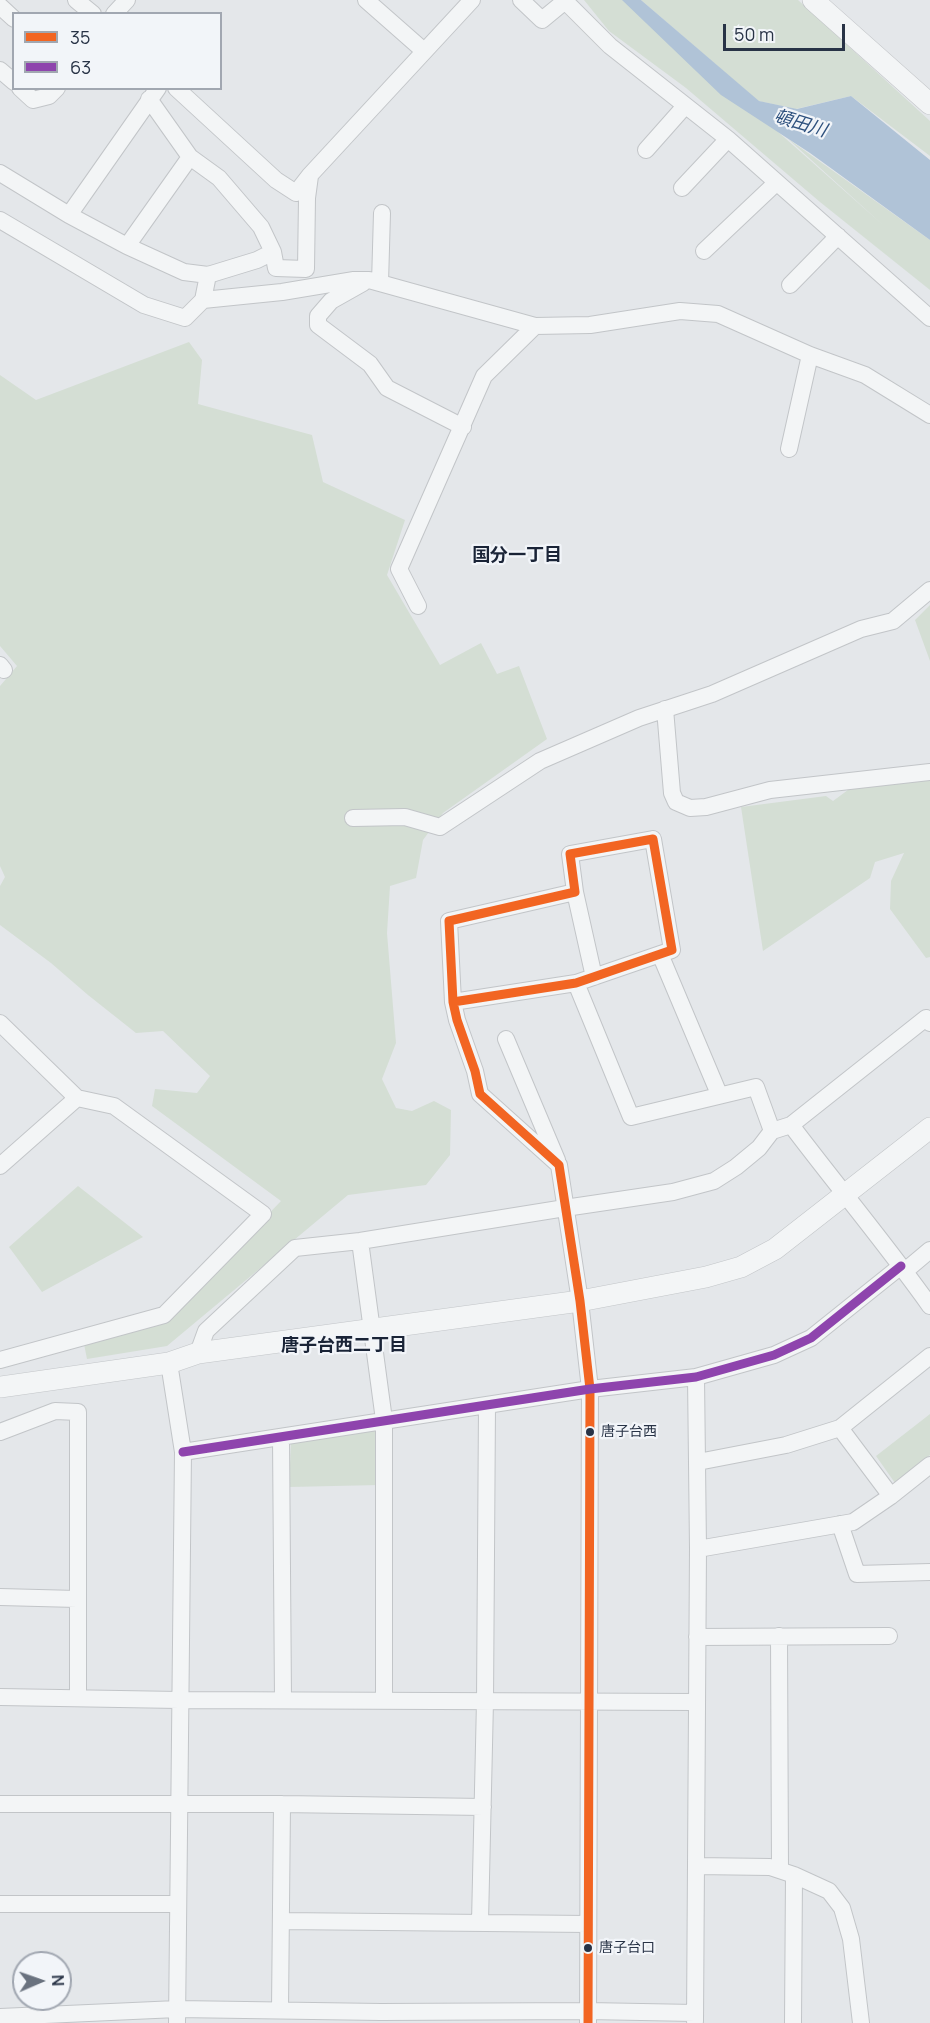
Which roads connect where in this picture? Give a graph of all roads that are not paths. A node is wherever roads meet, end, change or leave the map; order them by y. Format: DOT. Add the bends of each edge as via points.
graph roads {
  1 [pos="76,0"];
  2 [pos="127,0"];
  3 [pos="366,0"];
  4 [pos="472,0"];
  5 [pos="521,0"];
  6 [pos="564,0"];
  7 [pos="813,0"];
  8 [pos="0,6"];
  9 [pos="91,12"];
  10 [pos="116,12"];
  11 [pos="12,17"];
  12 [pos="424,51"];
  13 [pos="0,70"];
  14 [pos="12,80"];
  15 [pos="22,90"];
  16 [pos="55,90"];
  17 [pos="178,90"];
  18 [pos="153,94"];
  19 [pos="930,104"];
  20 [pos="685,106"];
  21 [pos="728,139"];
  22 [pos="646,150"];
  23 [pos="190,158"];
  24 [pos="0,173"];
  25 [pos="310,175"];
  26 [pos="776,183"];
  27 [pos="682,188"];
  28 [pos="382,213"];
  29 [pos="69,215"];
  30 [pos="0,219"];
  31 [pos="838,236"];
  32 [pos="127,246"];
  33 [pos="704,251"];
  34 [pos="273,252"];
  35 [pos="208,275"];
  36 [pos="375,281"];
  37 [pos="790,285"];
  38 [pos="203,300"];
  39 [pos="930,318"];
  40 [pos="536,326"];
  41 [pos="810,355"];
  42 [pos="930,415"];
  43 [pos="463,427"];
  44 [pos="789,449"];
  45 [pos="930,590"];
  46 [pos="418,606"];
  47 [pos="665,710"];
  48 [pos="930,772"];
  49 [pos="353,818"];
  50 [pos="575,892"];
  51 [pos="660,954"];
  52 [pos="594,977"];
  53 [pos="576,983"];
  54 [pos="453,1002"];
  55 [pos="0,1023"];
  56 [pos="930,1023"];
  57 [pos="506,1039"];
  58 [pos="719,1094"];
  59 [pos="77,1098"];
  60 [pos="791,1125"];
  61 [pos="930,1128"];
  62 [pos="772,1131"];
  63 [pos="559,1165"];
  64 [pos="0,1166"];
  65 [pos="844,1196"];
  66 [pos="565,1208"];
  67 [pos="360,1241"];
  68 [pos="930,1250"];
  69 [pos="903,1269"];
  70 [pos="580,1301"];
  71 [pos="930,1306"];
  72 [pos="372,1331"];
  73 [pos="198,1353"];
  74 [pos="930,1356"];
  75 [pos="0,1360"];
  76 [pos="169,1363"];
  77 [pos="696,1377"];
  78 [pos="0,1387"];
  79 [pos="590,1389"];
  80 [pos="487,1406"];
  81 [pos="384,1420"];
  82 [pos="840,1428"];
  83 [pos="0,1432"];
  84 [pos="281,1438"];
  85 [pos="183,1452"];
  86 [pos="698,1462"];
  87 [pos="930,1465"];
  88 [pos="891,1496"];
  89 [pos="840,1524"];
  90 [pos="698,1549"];
  91 [pos="930,1572"];
  92 [pos="0,1598"];
  93 [pos="77,1599"];
  94 [pos="889,1635"];
  95 [pos="697,1636"];
  96 [pos="779,1636"];
  97 [pos="0,1697"];
  98 [pos="78,1698"];
  99 [pos="283,1699"];
  100 [pos="179,1700"];
  101 [pos="384,1701"];
  102 [pos="485,1701"];
  103 [pos="696,1702"];
  104 [pos="590,1703"];
  105 [pos="0,1804"];
  106 [pos="180,1804"];
  107 [pos="282,1804"];
  108 [pos="483,1807"];
  109 [pos="696,1866"];
  110 [pos="787,1872"];
  111 [pos="0,1904"];
  112 [pos="178,1904"];
  113 [pos="281,1922"];
  114 [pos="480,1922"];
  115 [pos="588,1924"];
  116 [pos="280,2009"];
  117 [pos="177,2016"];
  118 [pos="0,2017"];
  119 [pos="380,2017"];
  120 [pos="588,2017"];
  121 [pos="695,2018"];
  122 [pos="793,2023"];
  123 [pos="861,2023"];
  1 -- 9 [label="street"];
  2 -- 10 [label="street"];
  3 -- 12 [label="street"];
  4 -- 12 [label="street"];
  5 -- 6 [label="street" via="542,20"];
  6 -- 20 [label="street" via="610,46"];
  7 -- 19 [label="street"];
  8 -- 11 [label="street"];
  12 -- 25 [label="street"];
  13 -- 14 [label="street"];
  15 -- 16 [label="street" via="33,100"];
  17 -- 25 [label="street" via="276,180 296,193"];
  18 -- 23 [label="street"];
  18 -- 29 [label="street"];
  20 -- 21 [label="street"];
  20 -- 22 [label="street"];
  21 -- 26 [label="street"];
  21 -- 27 [label="street"];
  23 -- 32 [label="street"];
  23 -- 34 [label="street" via="219,178 261,228"];
  24 -- 29 [label="street"];
  25 -- 34 [label="street" via="306,269 276,268"];
  26 -- 31 [label="street"];
  26 -- 33 [label="street"];
  28 -- 36 [label="street"];
  29 -- 32 [label="street"];
  30 -- 38 [label="street" via="144,305 185,318"];
  31 -- 37 [label="street"];
  31 -- 39 [label="street"];
  32 -- 35 [label="street" via="184,272"];
  34 -- 35 [label="street"];
  35 -- 38 [label="street"];
  36 -- 38 [label="street" via="354,280"];
  36 -- 40 [label="street"];
  36 -- 43 [label="street" via="331,301 318,316 318,325 370,364 387,388"];
  40 -- 41 [label="street" via="590,325 680,311 718,314"];
  40 -- 43 [label="street" via="484,376"];
  41 -- 42 [label="street" via="865,375"];
  41 -- 44 [label="street"];
  43 -- 46 [label="street" via="399,569"];
  45 -- 47 [label="street" via="893,621 861,629 712,694"];
  47 -- 48 [label="street" via="672,793 676,802 690,808 770,790"];
  47 -- 49 [label="street" via="540,761 440,827 405,817"];
  50 -- 51 [label="street" via="570,854 654,839 672,950"];
  50 -- 52 [label="street"];
  50 -- 54 [label="street" via="449,921"];
  51 -- 52 [label="street"];
  51 -- 58 [label="street"];
  52 -- 53 [label="street"];
  53 -- 54 [label="street"];
  53 -- 58 [label="street" via="631,1117"];
  54 -- 63 [label="street" via="480,1094"];
  55 -- 59 [label="street"];
  56 -- 60 [label="street" via="926,1018"];
  57 -- 63 [label="street"];
  58 -- 62 [label="street" via="756,1087"];
  59 -- 64 [label="street"];
  59 -- 75 [label="street" via="114,1106 263,1214 164,1316"];
  60 -- 62 [label="street"];
  60 -- 65 [label="street"];
  61 -- 65 [label="street"];
  62 -- 66 [label="street" via="759,1148 714,1181 673,1192"];
  63 -- 66 [label="street"];
  65 -- 69 [label="street"];
  65 -- 70 [label="street" via="775,1249 741,1267"];
  66 -- 67 [label="street"];
  66 -- 70 [label="street"];
  67 -- 72 [label="street"];
  67 -- 73 [label="street" via="295,1248 206,1331"];
  68 -- 69 [label="street"];
  69 -- 71 [label="street"];
  69 -- 77 [label="street" via="812,1338 774,1355"];
  70 -- 72 [label="street"];
  70 -- 79 [label="street"];
  72 -- 73 [label="street"];
  72 -- 81 [label="street"];
  73 -- 76 [label="street"];
  74 -- 82 [label="street"];
  76 -- 78 [label="street"];
  76 -- 85 [label="street"];
  77 -- 79 [label="street"];
  77 -- 86 [label="street"];
  79 -- 80 [label="street"];
  79 -- 104 [label="street"];
  80 -- 81 [label="street"];
  80 -- 102 [label="street"];
  81 -- 84 [label="street"];
  81 -- 101 [label="street"];
  82 -- 86 [label="street" via="786,1445"];
  82 -- 88 [label="street"];
  83 -- 93 [label="street" via="55,1411 78,1412"];
  84 -- 85 [label="street"];
  84 -- 99 [label="street"];
  85 -- 100 [label="street"];
  86 -- 90 [label="street"];
  87 -- 88 [label="street"];
  88 -- 89 [label="street" via="853,1522"];
  89 -- 90 [label="street"];
  89 -- 91 [label="street" via="857,1575"];
  90 -- 95 [label="street"];
  92 -- 93 [label="street"];
  93 -- 98 [label="street"];
  94 -- 96 [label="street"];
  95 -- 96 [label="street"];
  95 -- 103 [label="street"];
  96 -- 110 [label="street"];
  97 -- 98 [label="street"];
  98 -- 100 [label="street"];
  99 -- 100 [label="street"];
  99 -- 101 [label="street"];
  100 -- 106 [label="street"];
  101 -- 102 [label="street"];
  102 -- 104 [label="street"];
  102 -- 108 [label="street"];
  103 -- 104 [label="street"];
  103 -- 109 [label="street"];
  104 -- 115 [label="street"];
  105 -- 106 [label="street"];
  106 -- 107 [label="street"];
  106 -- 112 [label="street"];
  107 -- 108 [label="street"];
  107 -- 113 [label="street"];
  108 -- 114 [label="street"];
  109 -- 110 [label="street" via="770,1867"];
  109 -- 121 [label="street"];
  110 -- 122 [label="street"];
  110 -- 123 [label="street" via="829,1891 842,1908 851,1939"];
  111 -- 112 [label="street"];
  112 -- 117 [label="street"];
  113 -- 114 [label="street"];
  113 -- 116 [label="street"];
  114 -- 115 [label="street"];
  115 -- 120 [label="street"];
  116 -- 117 [label="street"];
  116 -- 119 [label="street"];
  117 -- 118 [label="street"];
  119 -- 120 [label="street"];
  120 -- 121 [label="street"];
}
